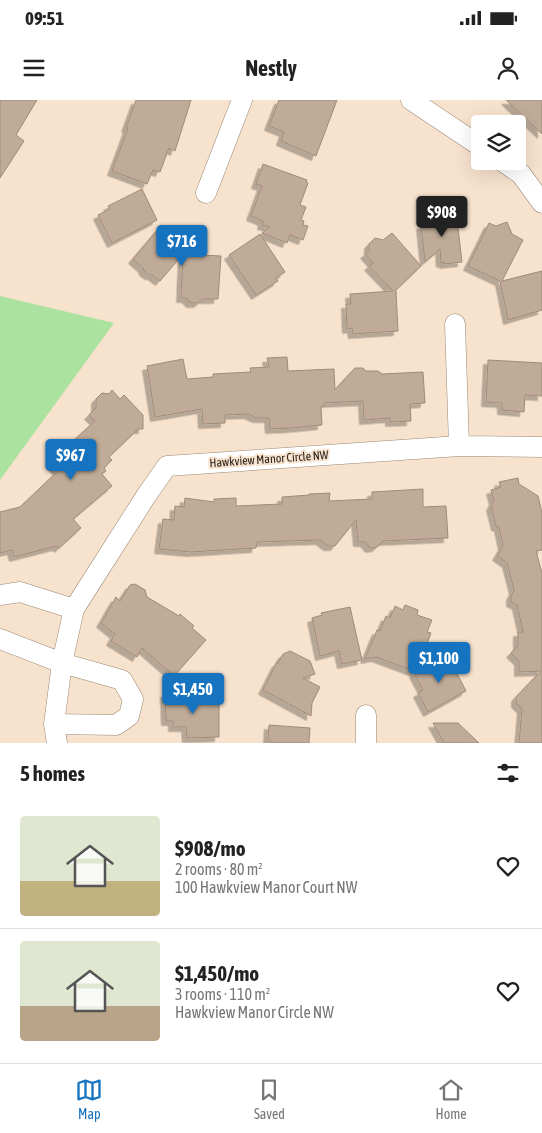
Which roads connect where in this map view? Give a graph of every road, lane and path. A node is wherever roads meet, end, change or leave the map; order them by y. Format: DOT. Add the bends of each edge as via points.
graph roads {
  1 [pos="242,100"];
  2 [pos="412,100"];
  3 [pos="471,140"];
  4 [pos="515,170"];
  5 [pos="206,193"];
  6 [pos="542,204"];
  7 [pos="455,324"];
  8 [pos="459,446"];
  9 [pos="542,447"];
  10 [pos="0,595"];
  11 [pos="74,609"];
  12 [pos="0,639"];
  13 [pos="62,663"];
  14 [pos="366,715"];
  15 [pos="56,734"];
  16 [pos="366,743"];
  1 -- 5 [label="street"];
  2 -- 3 [label="street"];
  4 -- 6 [label="street"];
  7 -- 8 [label="street"];
  8 -- 9 [label="street, Hawkview Manor Circle NW"];
  8 -- 11 [label="street, Hawkview Manor Circle NW" via="167,466"];
  10 -- 11 [label="street" via="20,592"];
  11 -- 13 [label="street, Hawkview Manor Circle NW"];
  12 -- 13 [label="street, Hawkview Manor Circle NW"];
  13 -- 15 [label="street, Hawkview Manor Circle NW"];
  13 -- 15 [label="street, Hawkview Manor Circle NW" via="122,680 133,699 129,716 116,725"];
  14 -- 16 [label="street"];
}
